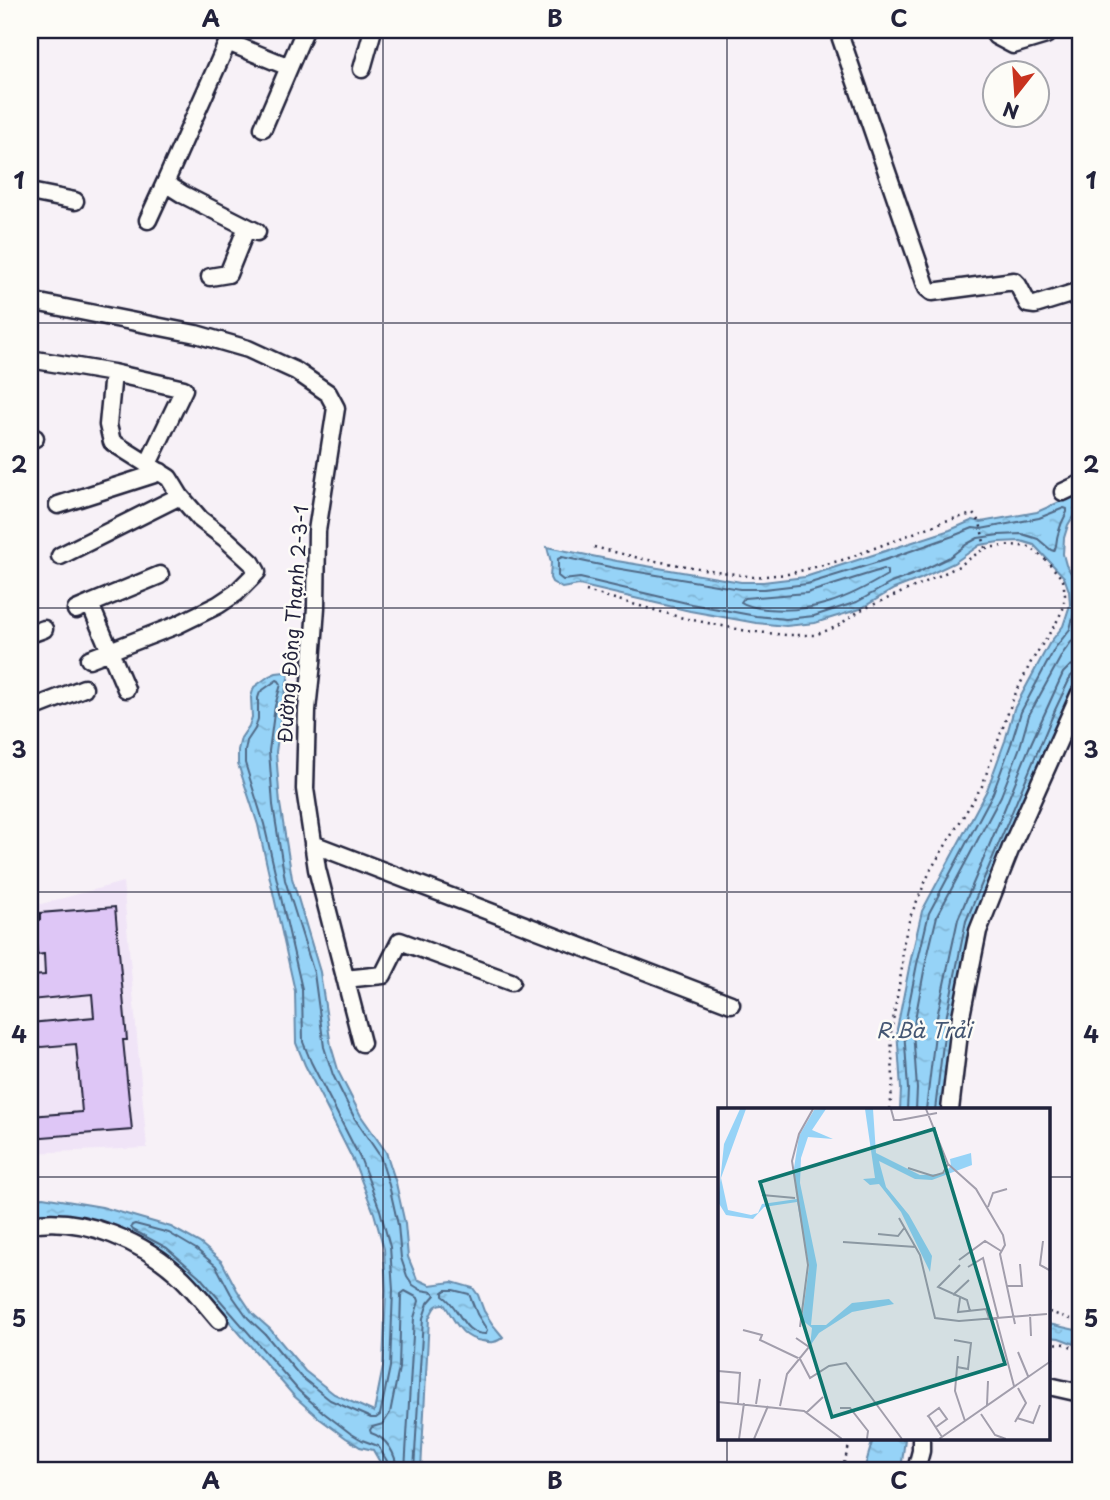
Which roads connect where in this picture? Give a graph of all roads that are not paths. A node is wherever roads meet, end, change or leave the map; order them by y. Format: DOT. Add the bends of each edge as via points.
graph roads {
  1 [pos="305,30"];
  2 [pos="373,30"];
  3 [pos="838,30"];
  4 [pos="992,30"];
  5 [pos="230,35"];
  6 [pos="1046,35"];
  7 [pos="289,67"];
  8 [pos="362,69"];
  9 [pos="263,128"];
  10 [pos="165,183"];
  11 [pos="30,192"];
  12 [pos="75,201"];
  13 [pos="148,220"];
  14 [pos="210,277"];
  15 [pos="1080,291"];
  16 [pos="30,301"];
  17 [pos="30,359"];
  18 [pos="113,373"];
  19 [pos="154,468"];
  20 [pos="1080,484"];
  21 [pos="1063,492"];
  22 [pos="180,496"];
  23 [pos="58,505"];
  24 [pos="60,556"];
  25 [pos="160,575"];
  26 [pos="110,652"];
  27 [pos="89,659"];
  28 [pos="84,688"];
  29 [pos="126,689"];
  30 [pos="1080,693"];
  31 [pos="30,709"];
  32 [pos="313,844"];
  33 [pos="345,979"];
  34 [pos="511,982"];
  35 [pos="732,1004"];
  36 [pos="362,1043"];
  37 [pos="950,1108"];
  38 [pos="30,1224"];
  39 [pos="219,1320"];
  40 [pos="1050,1386"];
  41 [pos="1080,1393"];
  42 [pos="921,1440"];
  43 [pos="916,1470"];
  1 -- 7 [label="street"];
  2 -- 8 [label="street"];
  3 -- 15 [label="street" via="927,288 932,292 1014,281 1028,304 1035,305"];
  4 -- 6 [label="street" via="1013,45"];
  5 -- 7 [label="street" via="235,45"];
  5 -- 10 [label="street"];
  7 -- 9 [label="street"];
  10 -- 13 [label="street"];
  10 -- 14 [label="street" via="252,229 228,274"];
  11 -- 12 [label="street"];
  16 -- 32 [label="street, Đường Đông Thạnh 2-3-1" via="248,349 296,371 328,393 336,408 317,531 307,710 305,789"];
  17 -- 18 [label="street"];
  18 -- 19 [label="street" via="107,425 112,442"];
  18 -- 19 [label="street" via="184,389"];
  19 -- 22 [label="street" via="169,478"];
  19 -- 23 [label="street"];
  20 -- 21 [label="street"];
  22 -- 24 [label="street"];
  22 -- 26 [label="street" via="257,572 218,605"];
  25 -- 26 [label="street" via="83,607"];
  26 -- 27 [label="street"];
  26 -- 29 [label="street"];
  28 -- 31 [label="street"];
  30 -- 37 [label="street" via="978,931 961,1016"];
  32 -- 33 [label="street, Đường Đông Thạnh 2-3-1"];
  32 -- 35 [label="street"];
  33 -- 34 [label="street" via="383,975 400,941"];
  33 -- 36 [label="street, Đường Đông Thạnh 2-3-1"];
  38 -- 39 [label="street" via="88,1227 153,1254 183,1278"];
  40 -- 41 [label="street"];
  42 -- 43 [label="street"];
}
